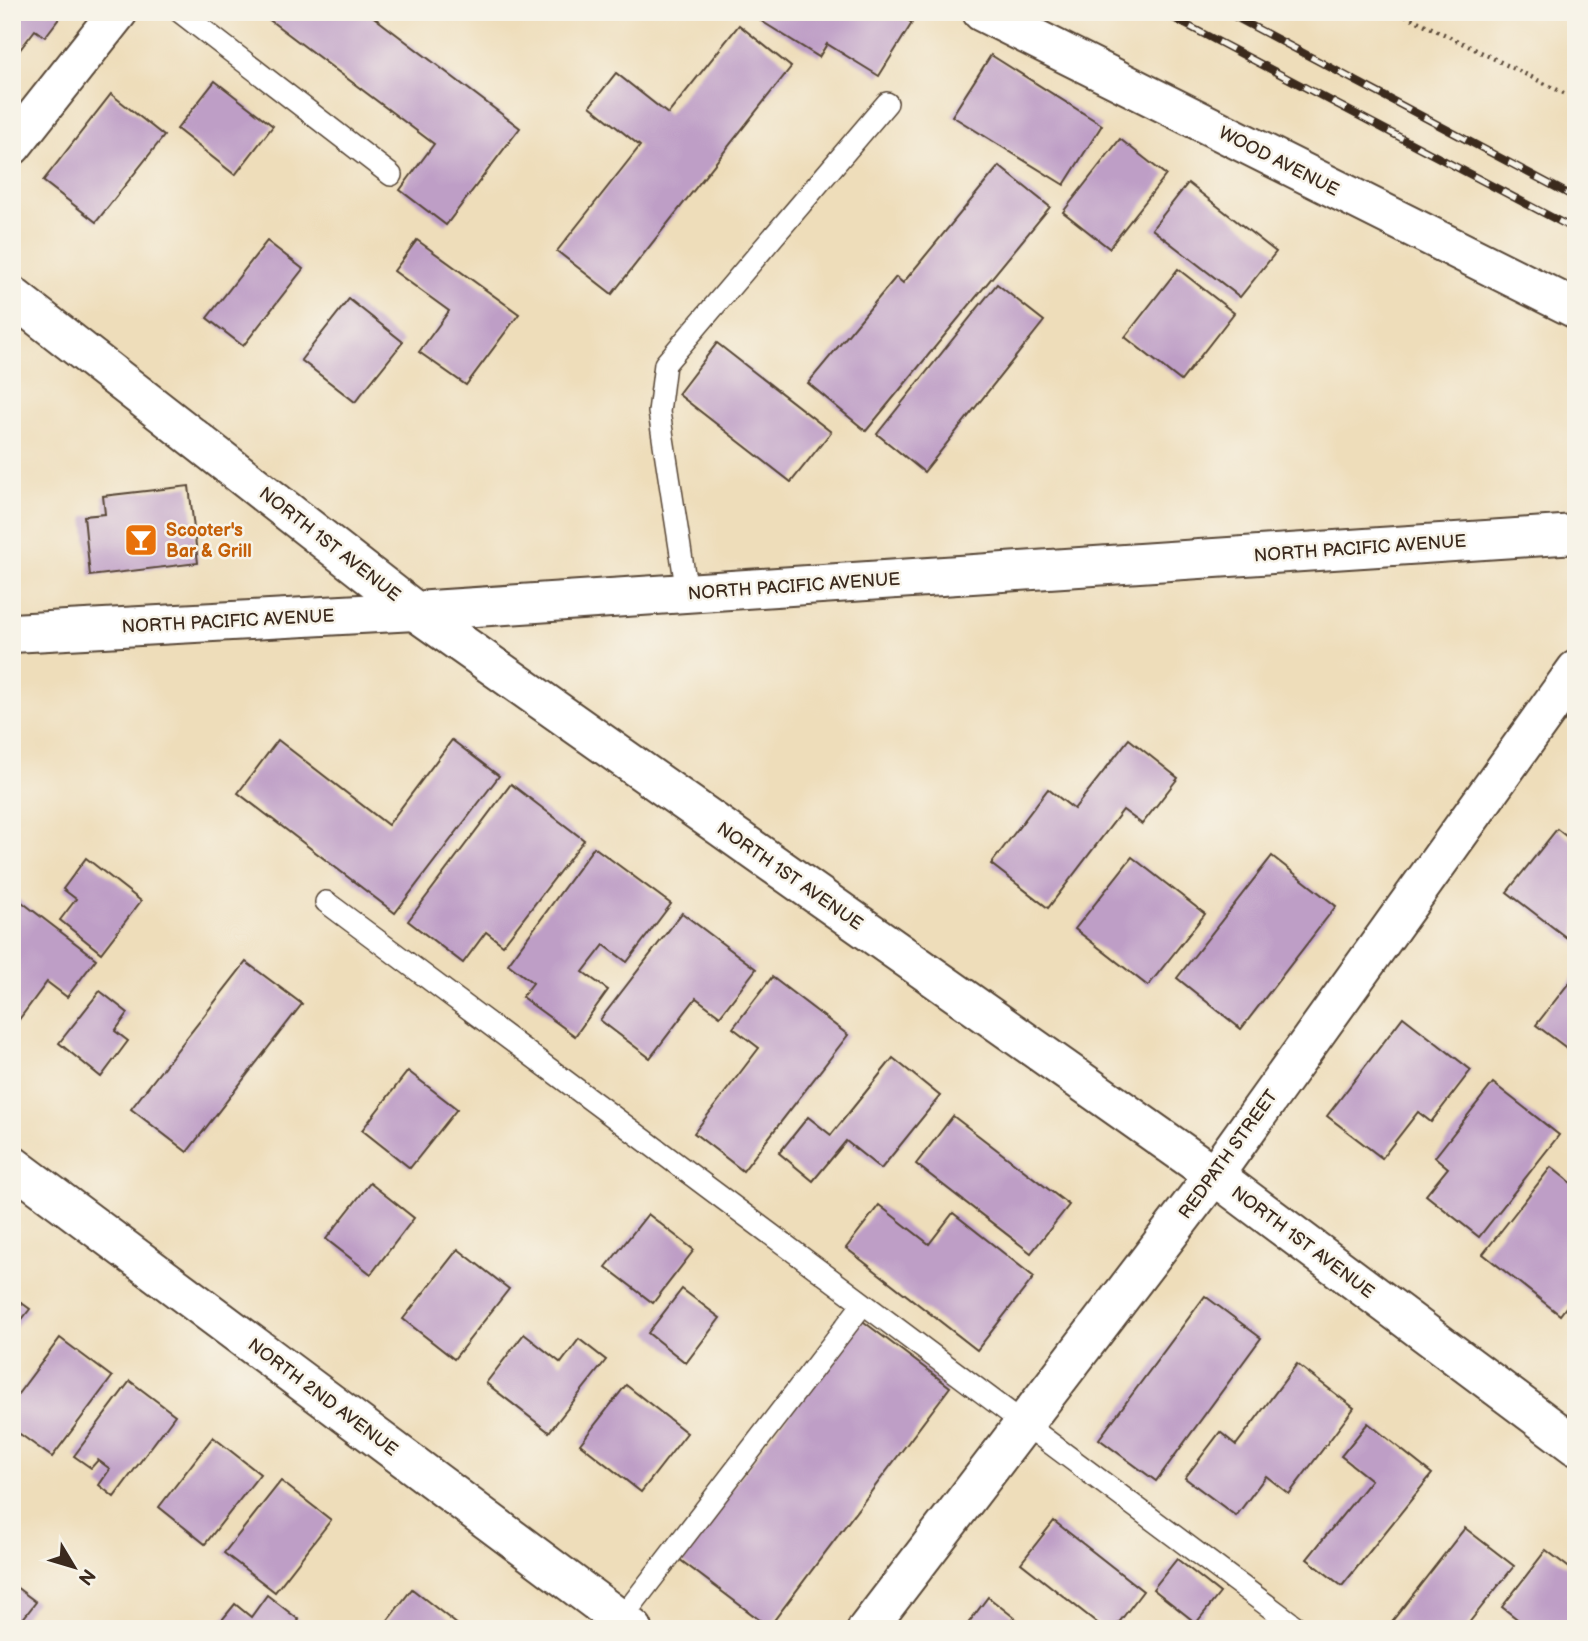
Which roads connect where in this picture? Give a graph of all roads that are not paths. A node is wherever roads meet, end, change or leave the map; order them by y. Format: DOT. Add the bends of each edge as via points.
graph roads {
  1 [pos="118,12"];
  2 [pos="180,12"];
  3 [pos="982,12"];
  4 [pos="887,103"];
  5 [pos="12,146"];
  6 [pos="391,175"];
  7 [pos="12,296"];
  8 [pos="1576,309"];
  9 [pos="1576,534"];
  10 [pos="687,593"];
  11 [pos="415,611"];
  12 [pos="12,633"];
  13 [pos="1576,670"];
  14 [pos="326,902"];
  15 [pos="12,1165"];
  16 [pos="1213,1175"];
  17 [pos="863,1304"];
  18 [pos="1024,1424"];
  19 [pos="1576,1446"];
  20 [pos="627,1624"];
  21 [pos="867,1629"];
  22 [pos="1299,1629"];
  1 -- 5 [label="street"];
  2 -- 6 [label="lane"];
  3 -- 8 [label="street, WOOD AVENUE"];
  4 -- 10 [label="lane" via="665,365 659,412"];
  7 -- 11 [label="street, NORTH 1ST AVENUE"];
  9 -- 10 [label="street, NORTH PACIFIC AVENUE"];
  10 -- 11 [label="street, NORTH PACIFIC AVENUE"];
  11 -- 12 [label="street, NORTH PACIFIC AVENUE"];
  11 -- 16 [label="street, NORTH 1ST AVENUE"];
  13 -- 16 [label="street, REDPATH STREET"];
  14 -- 17 [label="lane"];
  15 -- 20 [label="street, NORTH 2ND AVENUE"];
  16 -- 18 [label="street, REDPATH STREET"];
  16 -- 19 [label="street, NORTH 1ST AVENUE"];
  17 -- 18 [label="lane"];
  17 -- 20 [label="lane"];
  18 -- 21 [label="street, REDPATH STREET"];
  18 -- 22 [label="lane"];
}
